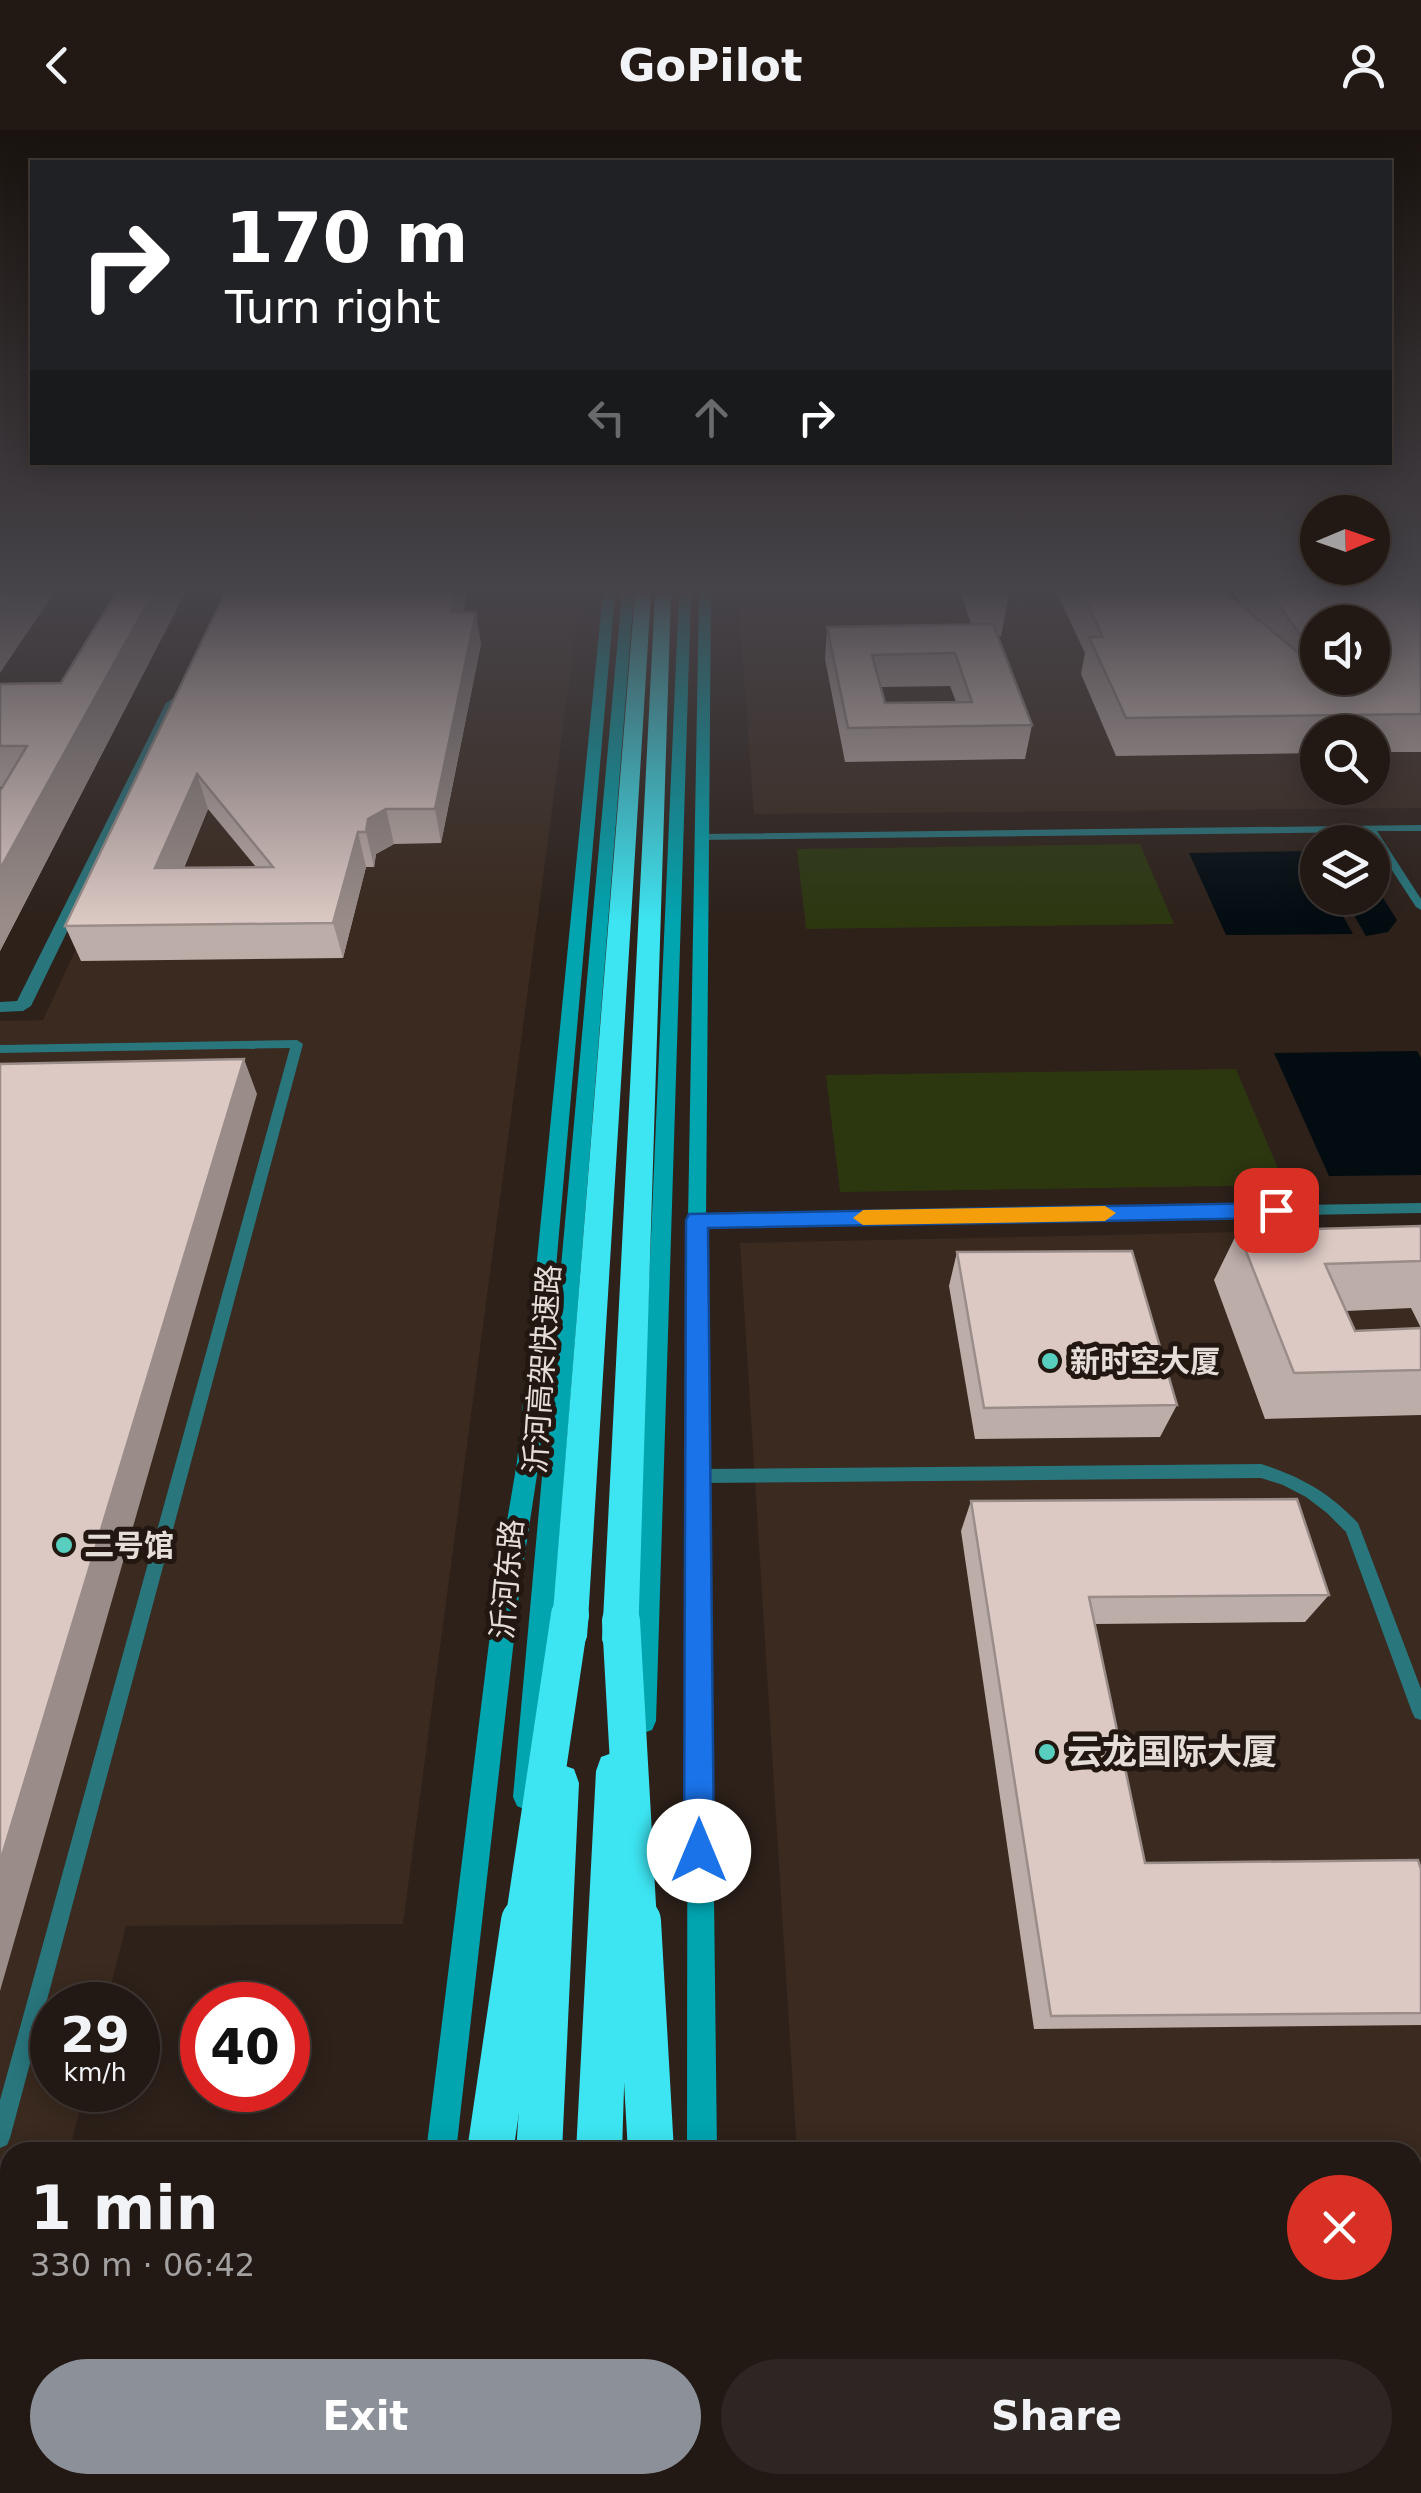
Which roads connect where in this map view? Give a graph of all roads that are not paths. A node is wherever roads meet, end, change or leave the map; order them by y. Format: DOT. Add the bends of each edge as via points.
graph roads {
  1 [pos="171,703"];
  2 [pos="600,703"];
  3 [pos="619,703"];
  4 [pos="635,703"];
  5 [pos="658,703"];
  6 [pos="681,703"];
  7 [pos="703,703"];
  8 [pos="1390,828"];
  9 [pos="1421,828"];
  10 [pos="1300,829"];
  11 [pos="700,838"];
  12 [pos="1390,859"];
  13 [pos="1421,907"];
  14 [pos="0,1007"];
  15 [pos="0,1049"];
  16 [pos="1421,1208"];
  17 [pos="697,1220"];
  18 [pos="564,1339"];
  19 [pos="534,1399"];
  20 [pos="700,1476"];
  21 [pos="570,1615"];
  22 [pos="621,1620"];
  23 [pos="1421,1712"];
  24 [pos="0,2138"];
  25 [pos="442,2142"];
  26 [pos="494,2142"];
  27 [pos="494,2142"];
  28 [pos="540,2142"];
  29 [pos="600,2142"];
  30 [pos="639,2142"];
  31 [pos="639,2142"];
  32 [pos="702,2142"];
  1 -- 14 [label="street" via="24,1006"];
  2 -- 19 [label="main road"];
  3 -- 18 [label="main road, 沂河东路"];
  4 -- 21 [label="highway, 沂河高架快速路"];
  5 -- 22 [label="highway"];
  6 -- 31 [label="main road"];
  7 -- 11 [label="main road"];
  8 -- 9 [label="lane"];
  10 -- 11 [label="lane"];
  11 -- 17 [label="main road"];
  12 -- 13 [label="lane"];
  15 -- 24 [label="lane" via="297,1044"];
  16 -- 17 [label="lane"];
  17 -- 20 [label="main road"];
  18 -- 19 [label="main road"];
  18 -- 26 [label="main road, 沂河东路"];
  19 -- 25 [label="main road"];
  20 -- 23 [label="lane" via="1261,1471 1284,1477 1332,1506 1352,1528"];
  20 -- 32 [label="main road"];
  21 -- 27 [label="highway, bridge"];
  21 -- 28 [label="highway, 沂河高架快速路, bridge"];
  22 -- 29 [label="highway, bridge"];
  22 -- 30 [label="highway, bridge"];
}
